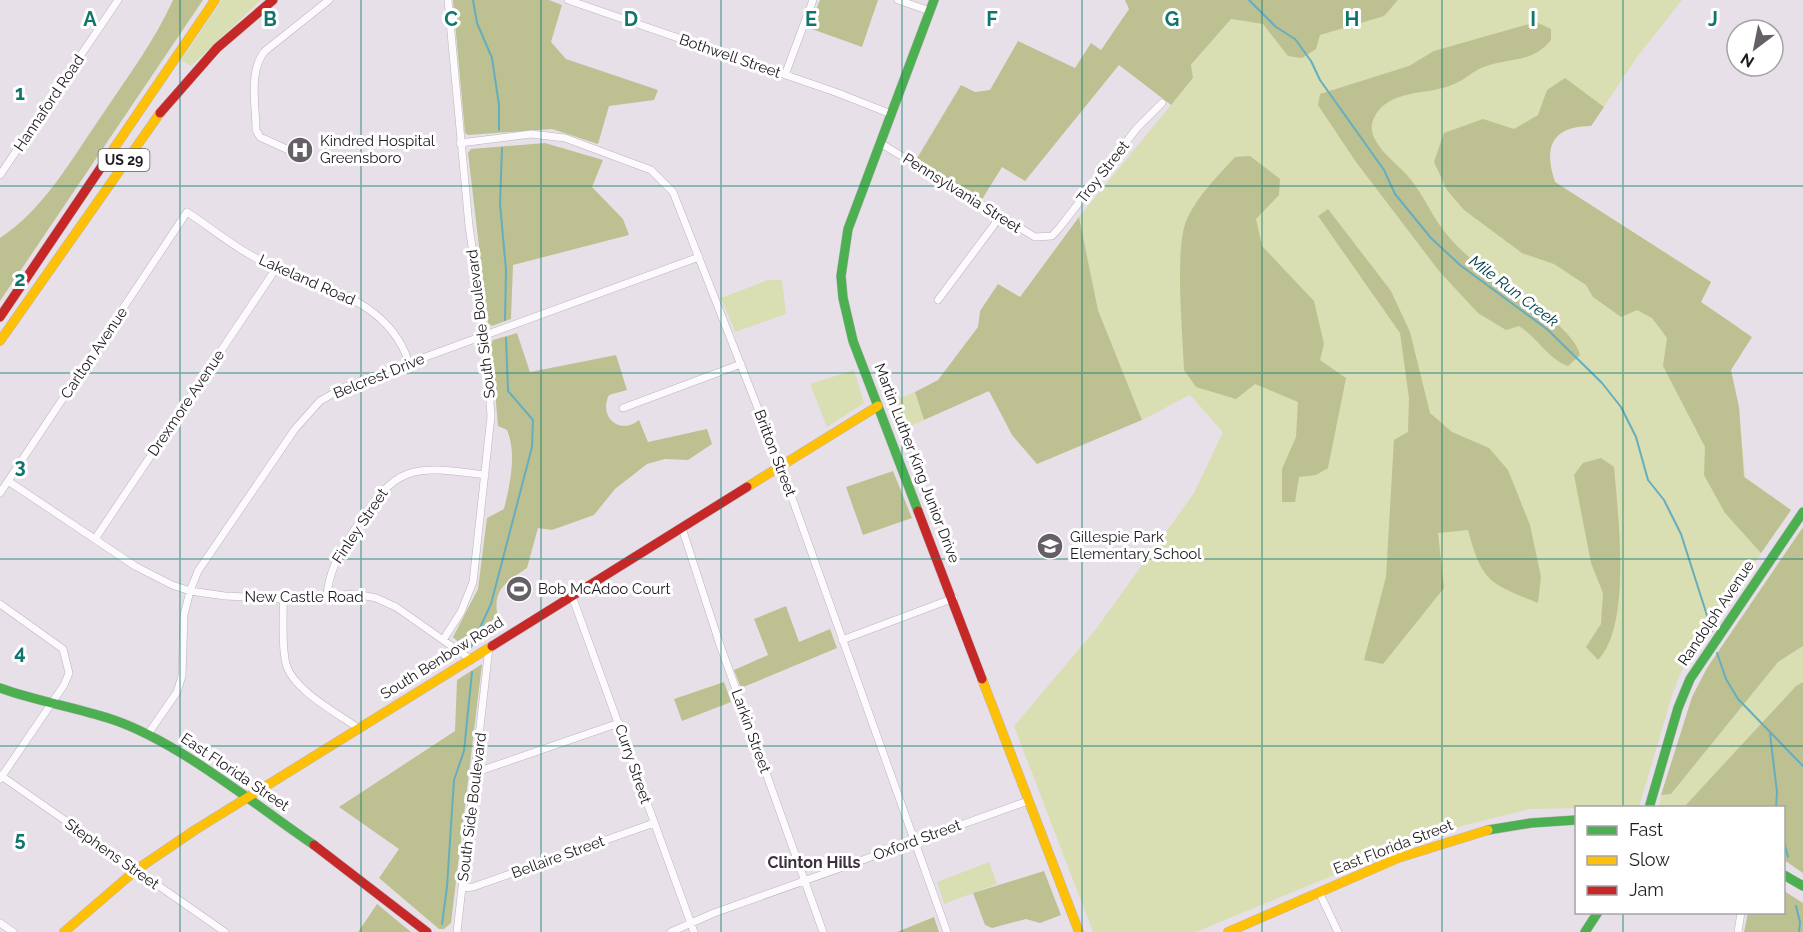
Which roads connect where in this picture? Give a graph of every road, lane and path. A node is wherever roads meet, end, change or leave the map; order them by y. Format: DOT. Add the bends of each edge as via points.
graph roads {
  1 [pos="118,0"];
  2 [pos="215,0"];
  3 [pos="273,0"];
  4 [pos="329,0"];
  5 [pos="448,0"];
  6 [pos="568,0"];
  7 [pos="813,0"];
  8 [pos="898,0"];
  9 [pos="934,0"];
  10 [pos="930,11"];
  11 [pos="785,75"];
  12 [pos="1162,103"];
  13 [pos="891,114"];
  14 [pos="460,143"];
  15 [pos="880,143"];
  16 [pos="304,157"];
  17 [pos="0,175"];
  18 [pos="187,212"];
  19 [pos="1000,217"];
  20 [pos="1045,239"];
  21 [pos="699,257"];
  22 [pos="278,267"];
  23 [pos="938,300"];
  24 [pos="0,317"];
  25 [pos="485,336"];
  26 [pos="0,341"];
  27 [pos="409,363"];
  28 [pos="741,364"];
  29 [pos="878,406"];
  30 [pos="623,408"];
  31 [pos="781,467"];
  32 [pos="484,475"];
  33 [pos="8,481"];
  34 [pos="0,493"];
  35 [pos="1803,512"];
  36 [pos="682,528"];
  37 [pos="95,539"];
  38 [pos="190,591"];
  39 [pos="327,596"];
  40 [pos="572,596"];
  41 [pos="954,598"];
  42 [pos="283,599"];
  43 [pos="0,604"];
  44 [pos="444,640"];
  45 [pos="842,640"];
  46 [pos="489,647"];
  47 [pos="470,659"];
  48 [pos="0,688"];
  49 [pos="51,705"];
  50 [pos="619,723"];
  51 [pos="358,728"];
  52 [pos="148,734"];
  53 [pos="477,772"];
  54 [pos="1,777"];
  55 [pos="247,798"];
  56 [pos="1028,801"];
  57 [pos="1649,806"];
  58 [pos="1575,820"];
  59 [pos="654,823"];
  60 [pos="915,842"];
  61 [pos="136,870"];
  62 [pos="1785,876"];
  63 [pos="805,880"];
  64 [pos="1803,886"];
  65 [pos="462,888"];
  66 [pos="1319,892"];
  67 [pos="1597,914"];
  68 [pos="1741,914"];
  69 [pos="690,922"];
  70 [pos="0,923"];
  71 [pos="13,932"];
  72 [pos="64,932"];
  73 [pos="225,932"];
  74 [pos="427,932"];
  75 [pos="457,932"];
  76 [pos="671,932"];
  77 [pos="694,932"];
  78 [pos="823,932"];
  79 [pos="947,932"];
  80 [pos="1079,932"];
  81 [pos="1227,932"];
  82 [pos="1338,932"];
  83 [pos="1585,932"];
  84 [pos="1738,932"];
  1 -- 17 [label="street, Hannaford Road"];
  2 -- 24 [label="main road, US 29"];
  3 -- 26 [label="main road, US 29" via="217,48 148,126"];
  4 -- 16 [label="street" via="265,51 254,73 256,130 261,137"];
  5 -- 14 [label="street, South Side Boulevard"];
  6 -- 11 [label="street, Bothwell Street"];
  7 -- 11 [label="street"];
  8 -- 10 [label="street"];
  9 -- 10 [label="main road, Martin Luther King Junior Drive"];
  10 -- 13 [label="main road, Martin Luther King Junior Drive"];
  11 -- 13 [label="street, Bothwell Street"];
  12 -- 20 [label="street, Troy Street" via="1137,128 1060,227"];
  13 -- 15 [label="main road, Martin Luther King Junior Drive"];
  14 -- 21 [label="street, Britton Street" via="547,135 651,170 673,192"];
  14 -- 25 [label="street, South Side Boulevard"];
  15 -- 19 [label="street, Pennsylvania Street"];
  15 -- 29 [label="main road, Martin Luther King Junior Drive" via="848,229 840,272 846,316"];
  18 -- 22 [label="street, Lakeland Road" via="255,258"];
  18 -- 33 [label="street, Carlton Avenue"];
  19 -- 20 [label="street, Pennsylvania Street"];
  19 -- 23 [label="street"];
  21 -- 25 [label="street, Belcrest Drive"];
  21 -- 28 [label="street, Britton Street"];
  22 -- 27 [label="street, Lakeland Road" via="375,311 402,342"];
  22 -- 37 [label="street, Drexmore Avenue"];
  25 -- 27 [label="street, Belcrest Drive"];
  25 -- 32 [label="street, South Side Boulevard" via="491,416"];
  27 -- 38 [label="street, Belcrest Drive" via="343,388 310,410 198,571"];
  28 -- 30 [label="street"];
  28 -- 31 [label="street, Britton Street"];
  29 -- 31 [label="main road, South Benbow Road"];
  29 -- 41 [label="main road, Martin Luther King Junior Drive"];
  31 -- 36 [label="main road, South Benbow Road"];
  31 -- 45 [label="street, Britton Street"];
  32 -- 39 [label="street, Finley Street" via="433,468 388,484 336,559 328,578"];
  32 -- 44 [label="street, South Side Boulevard" via="473,582"];
  33 -- 34 [label="street, Carlton Avenue"];
  33 -- 37 [label="street, New Castle Road"];
  35 -- 57 [label="main road, Randolph Avenue" via="1690,679"];
  36 -- 40 [label="main road, South Benbow Road"];
  36 -- 63 [label="street, Larkin Street" via="718,642"];
  37 -- 38 [label="street, New Castle Road" via="155,578"];
  38 -- 42 [label="street, New Castle Road"];
  38 -- 52 [label="street, Belcrest Drive" via="184,615 182,676 177,692"];
  39 -- 42 [label="street, New Castle Road"];
  39 -- 44 [label="street, New Castle Road" via="356,594 376,598"];
  40 -- 46 [label="main road, South Benbow Road"];
  40 -- 50 [label="street, Curry Street"];
  41 -- 45 [label="street"];
  41 -- 56 [label="main road, Martin Luther King Junior Drive"];
  42 -- 51 [label="street" via="285,657 290,675"];
  43 -- 49 [label="street" via="63,648 69,673"];
  44 -- 47 [label="street, New Castle Road"];
  45 -- 60 [label="street, Britton Street"];
  46 -- 47 [label="main road, South Benbow Road"];
  46 -- 53 [label="street, South Side Boulevard"];
  47 -- 51 [label="main road, South Benbow Road"];
  48 -- 49 [label="main road, East Florida Street"];
  49 -- 52 [label="main road, East Florida Street" via="112,719"];
  49 -- 54 [label="street"];
  50 -- 53 [label="street"];
  50 -- 59 [label="street, Curry Street"];
  51 -- 55 [label="main road, South Benbow Road"];
  52 -- 55 [label="main road, East Florida Street"];
  53 -- 65 [label="street, South Side Boulevard"];
  54 -- 61 [label="street, Stephens Street"];
  55 -- 61 [label="main road, South Benbow Road"];
  55 -- 74 [label="main road, East Florida Street" via="365,881"];
  56 -- 60 [label="street, Oxford Street"];
  56 -- 80 [label="main road, Martin Luther King Junior Drive"];
  58 -- 66 [label="main road, East Florida Street" via="1483,830"];
  59 -- 65 [label="street, Bellaire Street"];
  59 -- 69 [label="street, Curry Street"];
  60 -- 63 [label="street, Oxford Street"];
  60 -- 79 [label="street, Britton Street"];
  61 -- 72 [label="main road, South Benbow Road"];
  61 -- 73 [label="street, Stephens Street"];
  62 -- 64 [label="main road"];
  63 -- 69 [label="street, Oxford Street"];
  63 -- 78 [label="street, Larkin Street"];
  65 -- 75 [label="street, South Side Boulevard"];
  66 -- 81 [label="main road, East Florida Street"];
  66 -- 82 [label="street"];
  67 -- 83 [label="main road"];
  68 -- 84 [label="street"];
  69 -- 76 [label="street, Oxford Street"];
  69 -- 77 [label="street, Curry Street"];
  70 -- 71 [label="street"];
}
